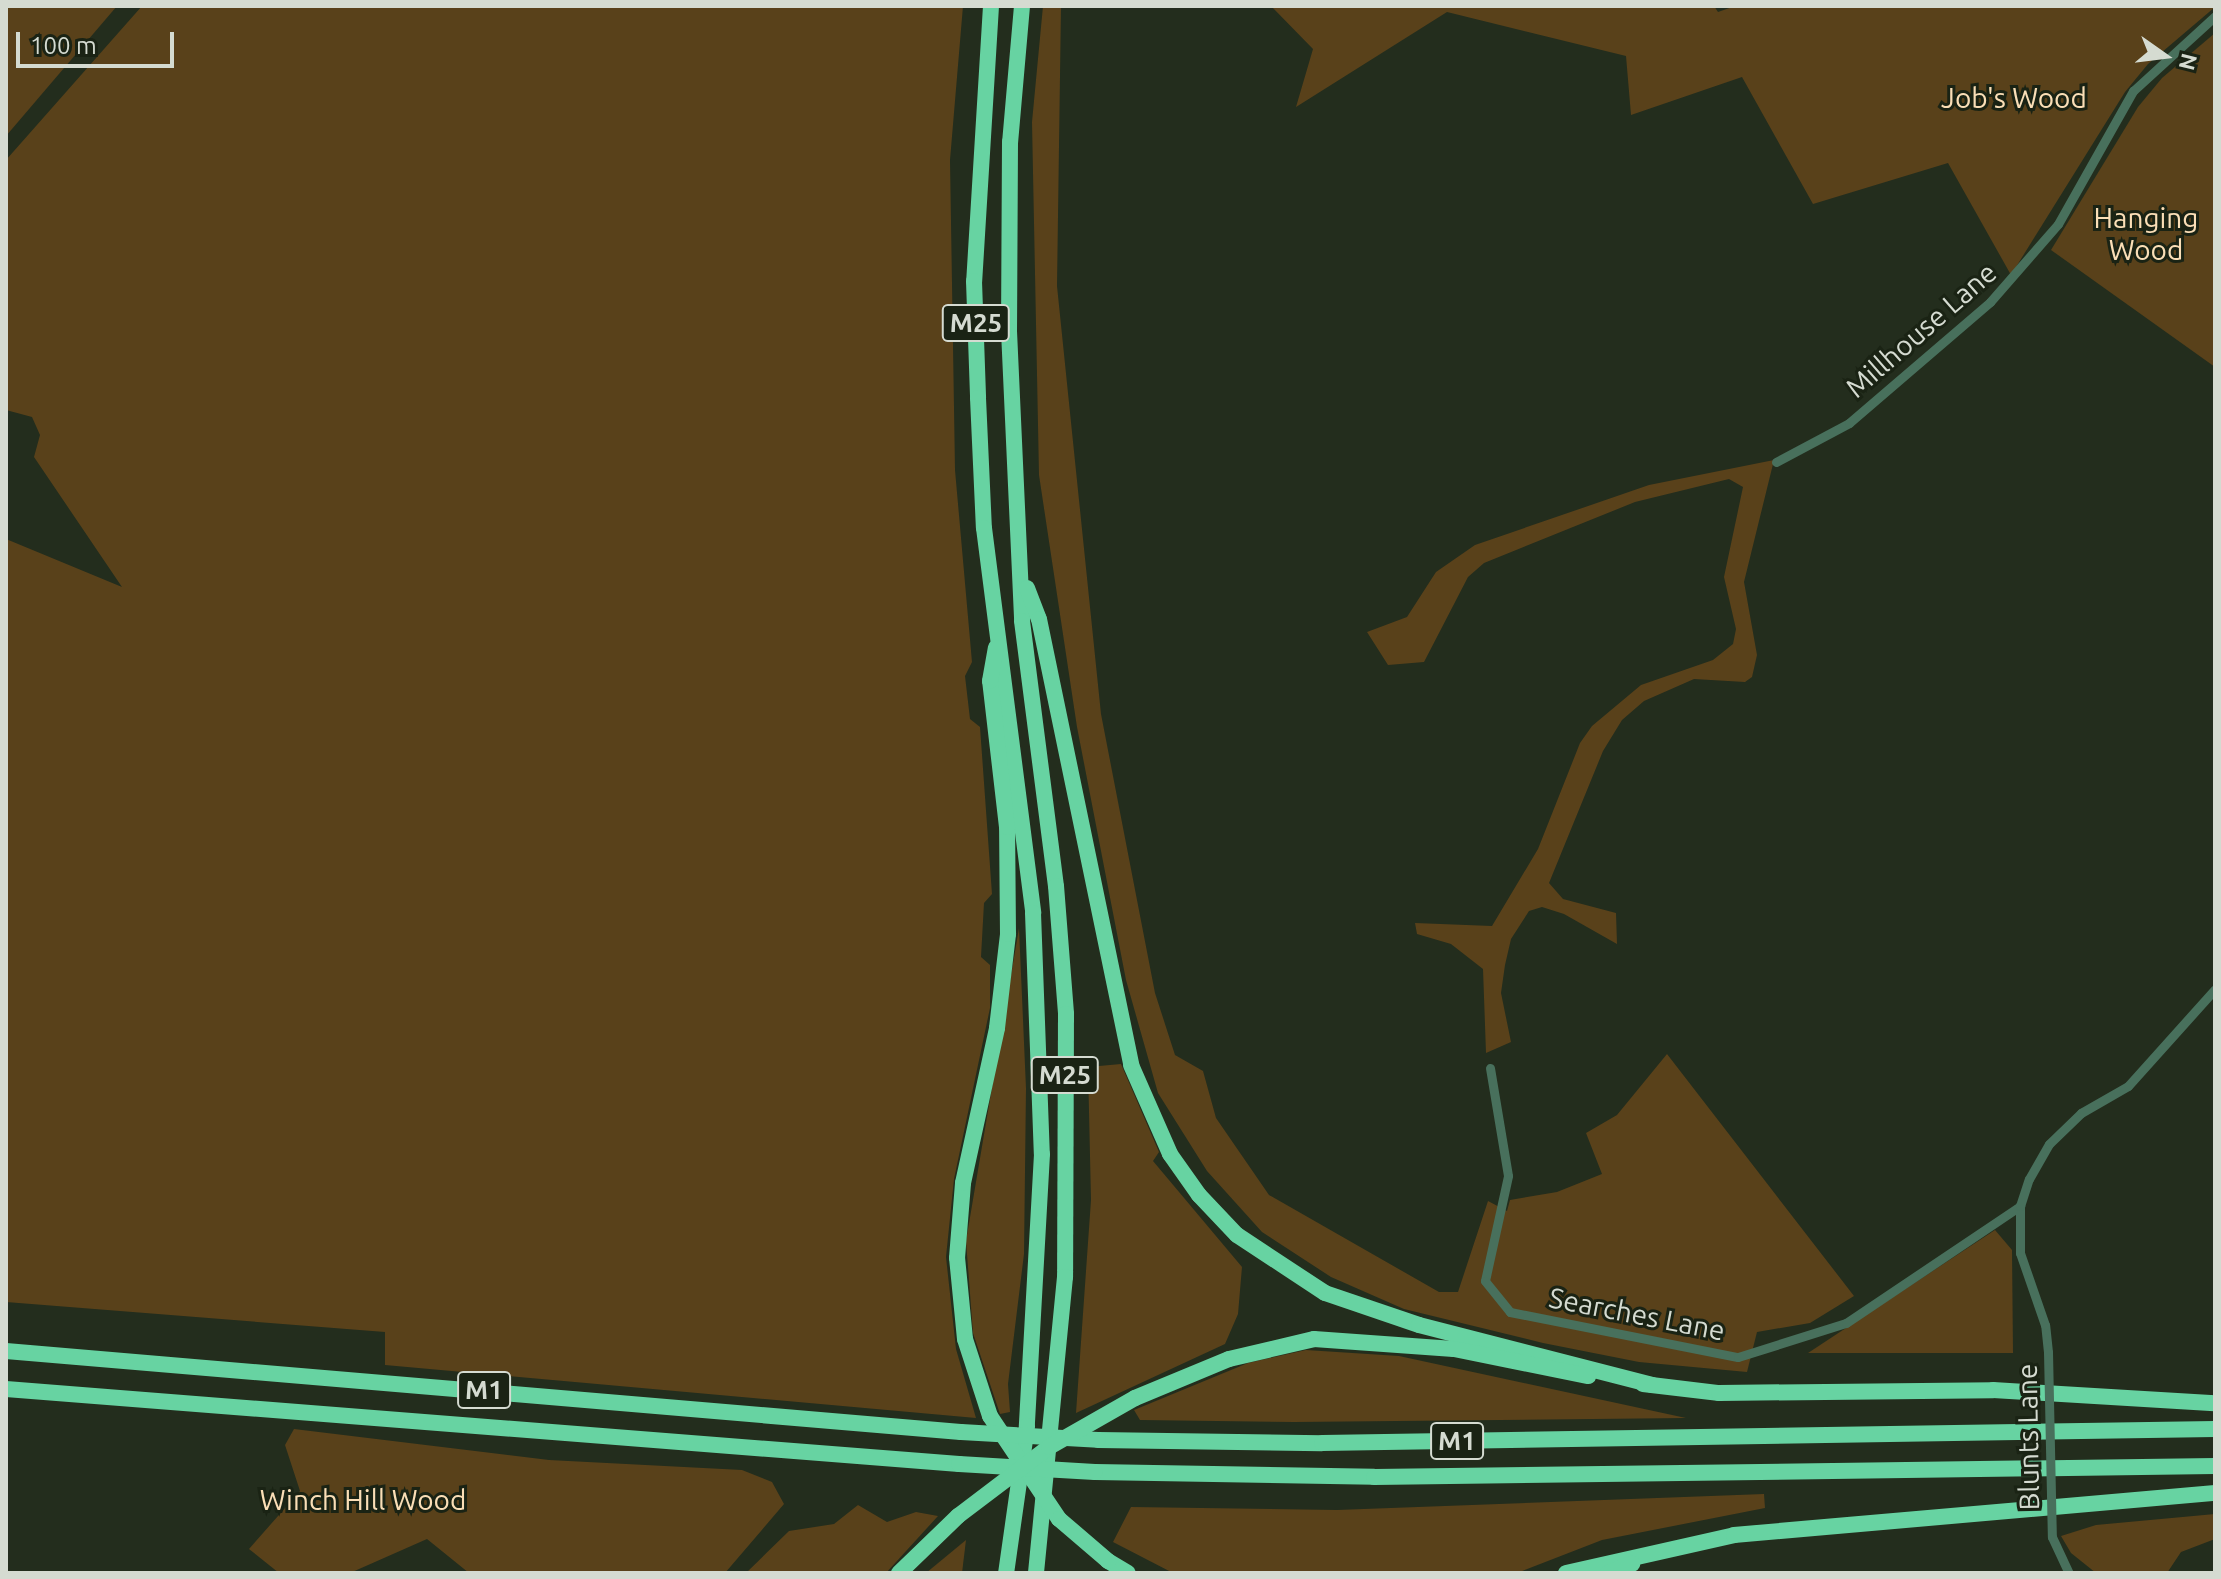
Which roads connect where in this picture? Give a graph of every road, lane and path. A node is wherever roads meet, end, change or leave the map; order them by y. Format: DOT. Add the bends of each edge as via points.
graph roads {
  1 [pos="991,6"];
  2 [pos="1022,6"];
  3 [pos="2215,16"];
  4 [pos="1776,462"];
  5 [pos="1023,579"];
  6 [pos="997,639"];
  7 [pos="2215,989"];
  8 [pos="1490,1068"];
  9 [pos="2020,1206"];
  10 [pos="6,1351"];
  11 [pos="1652,1385"];
  12 [pos="6,1389"];
  13 [pos="2215,1403"];
  14 [pos="2215,1429"];
  15 [pos="2215,1466"];
  16 [pos="2215,1493"];
  17 [pos="1694,1541"];
  18 [pos="899,1573"];
  19 [pos="1006,1573"];
  20 [pos="1036,1573"];
  21 [pos="1128,1573"];
  22 [pos="1566,1573"];
  23 [pos="1608,1573"];
  24 [pos="2069,1573"];
  1 -- 6 [label="highway, M25" via="974,281 984,528"];
  2 -- 5 [label="highway, M25" via="1010,142 1008,285"];
  3 -- 4 [label="street, Millhouse Lane" via="2133,91 2058,224 1982,310 1849,423"];
  5 -- 11 [label="highway" via="1039,619 1131,1065 1165,1144 1199,1195 1237,1235 1325,1293 1419,1325"];
  5 -- 20 [label="highway, M25" via="1022,621 1056,886 1066,1014 1065,1277"];
  6 -- 19 [label="highway, M25" via="1033,913 1042,1154 1027,1426"];
  6 -- 21 [label="highway, bridge" via="990,681 1007,827 1008,934 997,1028 963,1183 957,1258 965,1339 990,1416 1059,1519"];
  7 -- 9 [label="street" via="2128,1086 2081,1113 2049,1144"];
  8 -- 9 [label="street, Searches Lane" via="1508,1176 1485,1281 1510,1312 1738,1357 1846,1323"];
  9 -- 24 [label="street, Blunts Lane, bridge" via="2020,1253 2048,1352 2052,1537"];
  10 -- 14 [label="highway, M1, bridge" via="1098,1440 1322,1443"];
  11 -- 13 [label="highway" via="1719,1393 1993,1390"];
  11 -- 18 [label="highway, bridge" via="1454,1349 1350,1338 1314,1339 1229,1359 1135,1398 1026,1463 958,1516"];
  12 -- 15 [label="highway, M1, bridge" via="1095,1472 1374,1477"];
  16 -- 17 [label="highway"];
  17 -- 22 [label="highway"];
  17 -- 23 [label="highway"];
}
